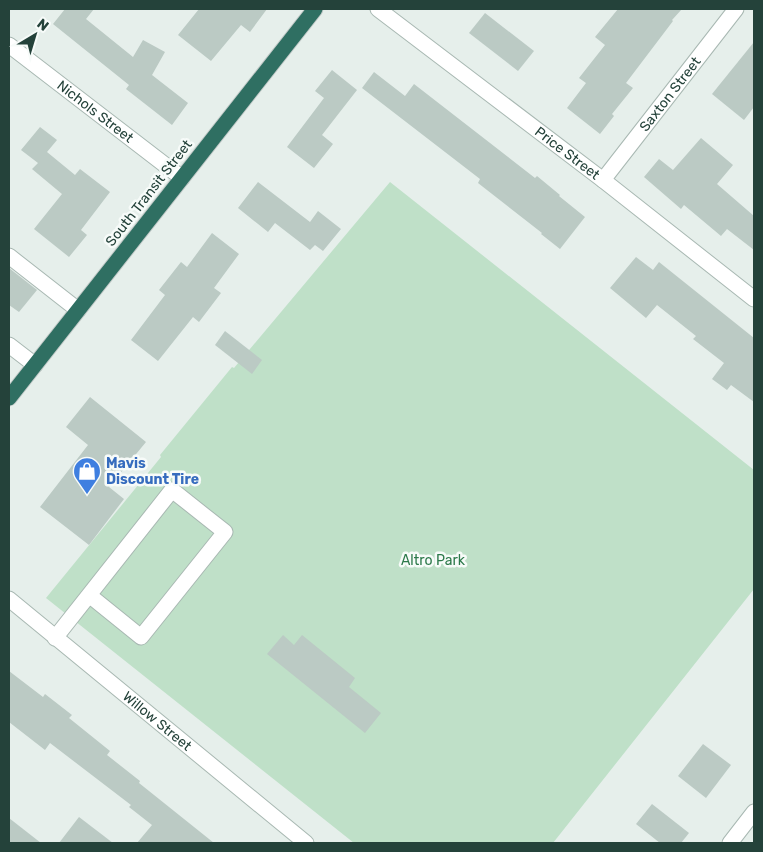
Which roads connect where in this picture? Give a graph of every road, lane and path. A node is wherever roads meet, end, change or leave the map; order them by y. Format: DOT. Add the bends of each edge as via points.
graph roads {
  1 [pos="315,9"];
  2 [pos="378,9"];
  3 [pos="736,9"];
  4 [pos="9,46"];
  5 [pos="182,178"];
  6 [pos="604,180"];
  7 [pos="9,256"];
  8 [pos="754,299"];
  9 [pos="78,310"];
  10 [pos="9,345"];
  11 [pos="34,365"];
  12 [pos="9,398"];
  13 [pos="89,595"];
  14 [pos="9,599"];
  15 [pos="56,638"];
  16 [pos="754,812"];
  17 [pos="306,843"];
  18 [pos="730,843"];
  1 -- 5 [label="highway, South Transit Street"];
  2 -- 6 [label="street, Price Street"];
  3 -- 6 [label="street, Saxton Street"];
  4 -- 5 [label="street, Nichols Street"];
  5 -- 9 [label="highway, South Transit Street"];
  6 -- 8 [label="street, Price Street"];
  7 -- 9 [label="street"];
  9 -- 11 [label="highway, South Transit Street"];
  10 -- 11 [label="street"];
  11 -- 12 [label="highway, South Transit Street"];
  13 -- 13 [label="street" via="172,490 225,532 141,637"];
  13 -- 15 [label="street"];
  14 -- 15 [label="street, Willow Street"];
  15 -- 17 [label="street, Willow Street"];
  16 -- 18 [label="street"];
}
